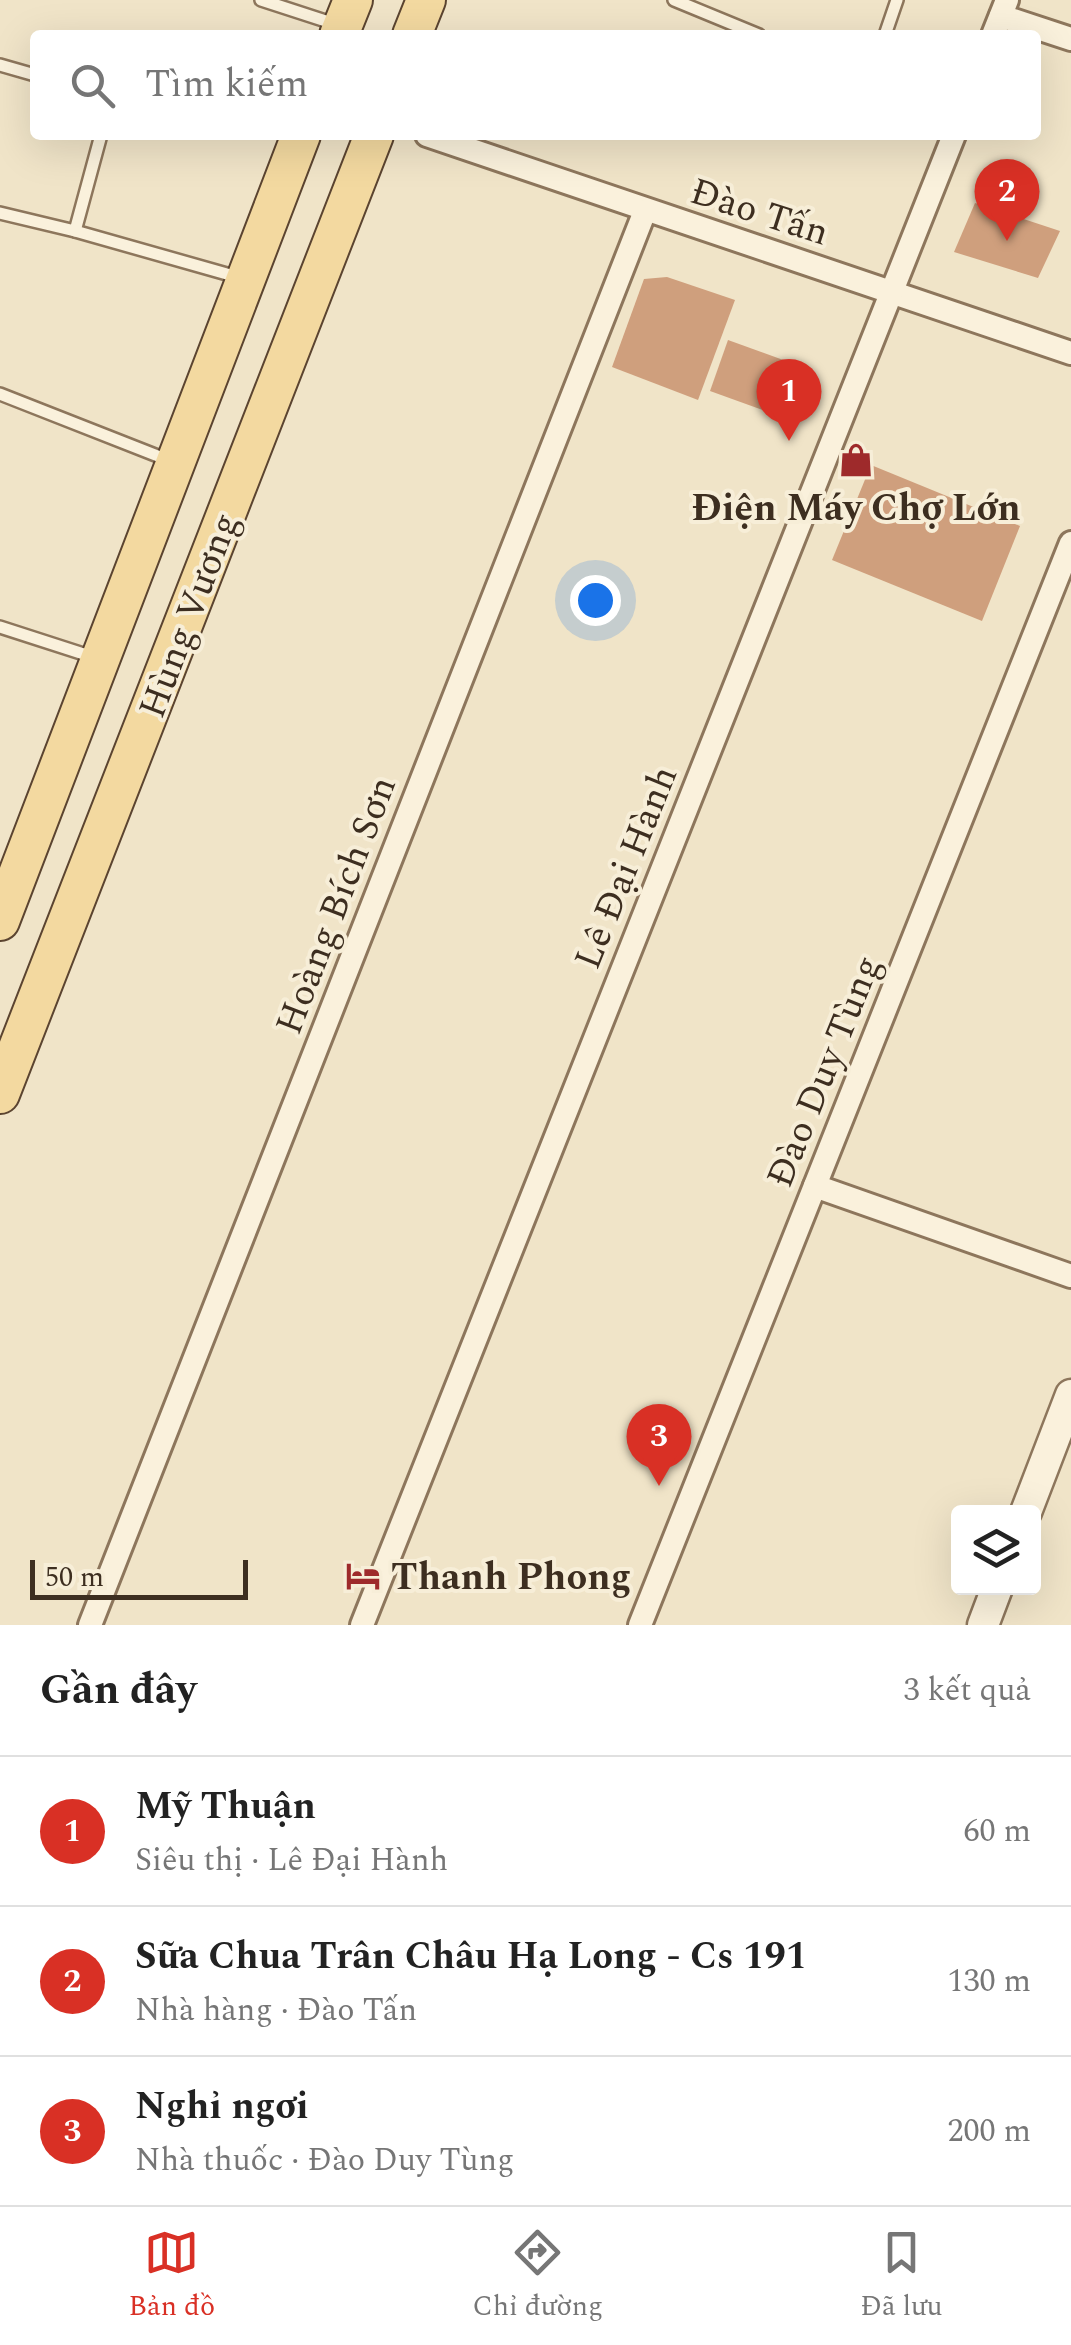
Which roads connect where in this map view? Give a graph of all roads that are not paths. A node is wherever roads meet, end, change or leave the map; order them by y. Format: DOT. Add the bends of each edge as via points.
graph roads {
  1 [pos="260,0"];
  2 [pos="426,0"];
  3 [pos="674,0"];
  4 [pos="896,0"];
  5 [pos="1001,17"];
  6 [pos="345,21"];
  7 [pos="414,30"];
  8 [pos="747,30"];
  9 [pos="887,30"];
  10 [pos="1041,30"];
  11 [pos="1041,30"];
  12 [pos="1071,40"];
  13 [pos="0,65"];
  14 [pos="30,74"];
  15 [pos="100,140"];
  16 [pos="299,140"];
  17 [pos="372,140"];
  18 [pos="441,140"];
  19 [pos="952,140"];
  20 [pos="645,211"];
  21 [pos="0,213"];
  22 [pos="75,231"];
  23 [pos="246,279"];
  24 [pos="892,291"];
  25 [pos="1071,353"];
  26 [pos="0,394"];
  27 [pos="175,462"];
  28 [pos="1071,543"];
  29 [pos="0,627"];
  30 [pos="100,659"];
  31 [pos="162,682"];
  32 [pos="0,921"];
  33 [pos="0,1094"];
  34 [pos="815,1186"];
  35 [pos="1071,1276"];
  36 [pos="1071,1395"];
  37 [pos="1029,1505"];
  38 [pos="994,1595"];
  39 [pos="90,1625"];
  40 [pos="362,1625"];
  41 [pos="640,1625"];
  42 [pos="983,1625"];
  1 -- 6 [label="lane"];
  2 -- 7 [label="main road"];
  3 -- 8 [label="lane"];
  4 -- 9 [label="lane"];
  5 -- 11 [label="street"];
  10 -- 12 [label="street"];
  13 -- 14 [label="lane"];
  15 -- 22 [label="lane"];
  16 -- 23 [label="main road, Hùng Vương"];
  17 -- 31 [label="main road, Hùng Vương"];
  18 -- 20 [label="street, Đào Tấn"];
  19 -- 24 [label="street, Lê Đại Hành"];
  20 -- 24 [label="street, Đào Tấn"];
  20 -- 39 [label="street, Hoàng Bích Sơn"];
  21 -- 22 [label="lane"];
  22 -- 23 [label="lane"];
  23 -- 27 [label="main road, Hùng Vương"];
  24 -- 25 [label="street, Đào Tấn"];
  24 -- 40 [label="street, Lê Đại Hành"];
  26 -- 27 [label="lane"];
  27 -- 30 [label="main road, Hùng Vương"];
  28 -- 34 [label="street, Đào Duy Tùng"];
  29 -- 30 [label="lane"];
  30 -- 31 [label="main road"];
  30 -- 32 [label="main road, Hùng Vương"];
  31 -- 33 [label="main road, Hùng Vương"];
  34 -- 35 [label="street"];
  34 -- 41 [label="street, Đào Duy Tùng"];
  36 -- 37 [label="street"];
  38 -- 42 [label="street"];
}
